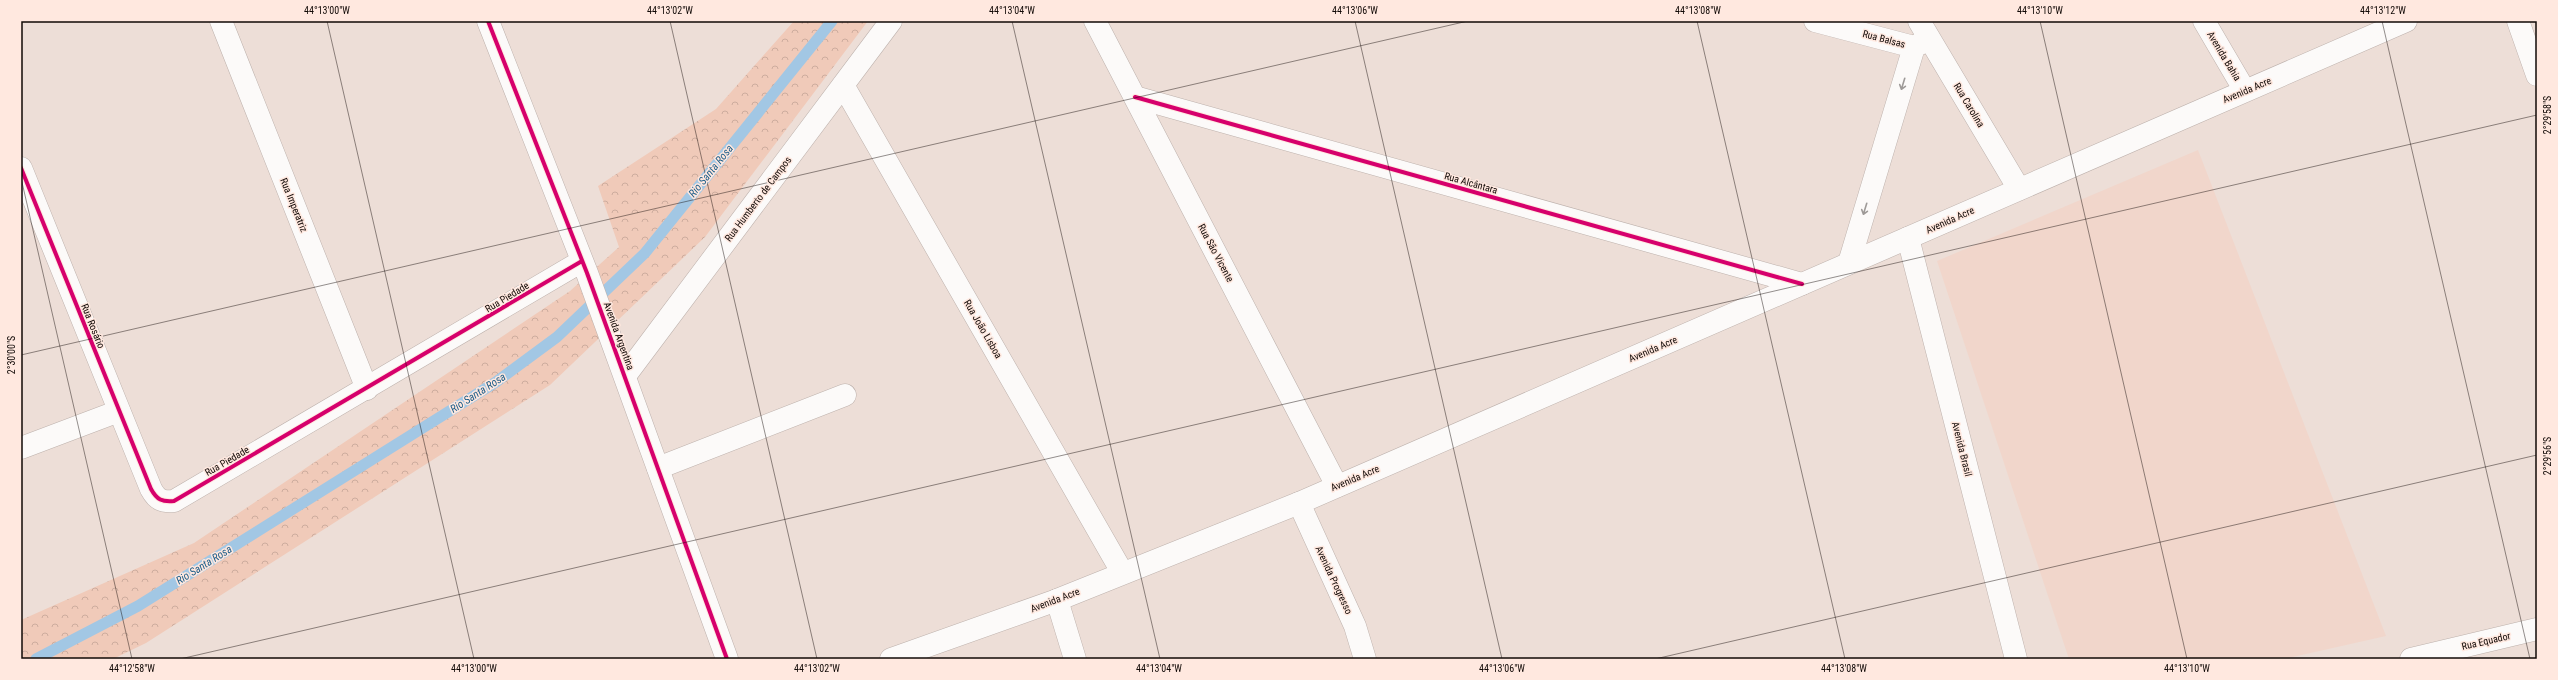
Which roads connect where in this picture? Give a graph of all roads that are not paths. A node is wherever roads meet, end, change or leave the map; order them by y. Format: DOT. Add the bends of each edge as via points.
graph roads {
  1 [pos="221,21"];
  2 [pos="488,21"];
  3 [pos="891,21"];
  4 [pos="1096,21"];
  5 [pos="1815,21"];
  6 [pos="2204,21"];
  7 [pos="2406,21"];
  8 [pos="2518,21"];
  9 [pos="1921,35"];
  10 [pos="2537,75"];
  11 [pos="843,85"];
  12 [pos="2245,91"];
  13 [pos="1135,97"];
  14 [pos="21,168"];
  15 [pos="2019,189"];
  16 [pos="1908,238"];
  17 [pos="1849,264"];
  18 [pos="585,267"];
  19 [pos="1802,284"];
  20 [pos="625,376"];
  21 [pos="367,389"];
  22 [pos="845,395"];
  23 [pos="119,411"];
  24 [pos="21,448"];
  25 [pos="658,468"];
  26 [pos="1337,486"];
  27 [pos="151,489"];
  28 [pos="1299,503"];
  29 [pos="1122,572"];
  30 [pos="1057,600"];
  31 [pos="2537,629"];
  32 [pos="727,659"];
  33 [pos="891,659"];
  34 [pos="1075,659"];
  35 [pos="1365,659"];
  36 [pos="2016,659"];
  37 [pos="2411,659"];
  1 -- 21 [label="street, Rua Imperatriz"];
  2 -- 18 [label="street, Avenida Argentina"];
  3 -- 11 [label="street, Rua Humberto de Campos"];
  4 -- 13 [label="street, Rua São Vicente"];
  5 -- 9 [label="street, Rua Balsas"];
  6 -- 12 [label="street, Avenida Bahia"];
  7 -- 12 [label="street, Avenida Acre"];
  8 -- 10 [label="street"];
  9 -- 15 [label="street, Rua Carolina"];
  9 -- 17 [label="street, one-way"];
  11 -- 20 [label="street, Rua Humberto de Campos"];
  11 -- 29 [label="street, Rua João Lisboa"];
  12 -- 15 [label="street, Avenida Acre"];
  13 -- 19 [label="street, Rua Alcântara"];
  13 -- 26 [label="street, Rua São Vicente"];
  14 -- 23 [label="street, Rua Rosário"];
  15 -- 16 [label="street, Avenida Acre"];
  16 -- 17 [label="street, Avenida Acre"];
  16 -- 36 [label="street, Avenida Brasil"];
  17 -- 19 [label="street, Avenida Acre"];
  18 -- 20 [label="street, Avenida Argentina"];
  18 -- 21 [label="street, Rua Piedade"];
  19 -- 26 [label="street, Avenida Acre"];
  20 -- 25 [label="street, Avenida Argentina"];
  21 -- 27 [label="street, Rua Piedade" via="174,501 164,502 156,498"];
  22 -- 25 [label="street"];
  23 -- 24 [label="street"];
  23 -- 27 [label="street, Rua Rosário"];
  25 -- 32 [label="street, Avenida Argentina"];
  26 -- 28 [label="street, Avenida Acre"];
  28 -- 29 [label="street, Avenida Acre"];
  28 -- 35 [label="street, Avenida Progresso" via="1355,626"];
  29 -- 30 [label="street, Avenida Acre"];
  30 -- 33 [label="street, Avenida Acre"];
  30 -- 34 [label="street"];
  31 -- 37 [label="street, Rua Equador"];
}
